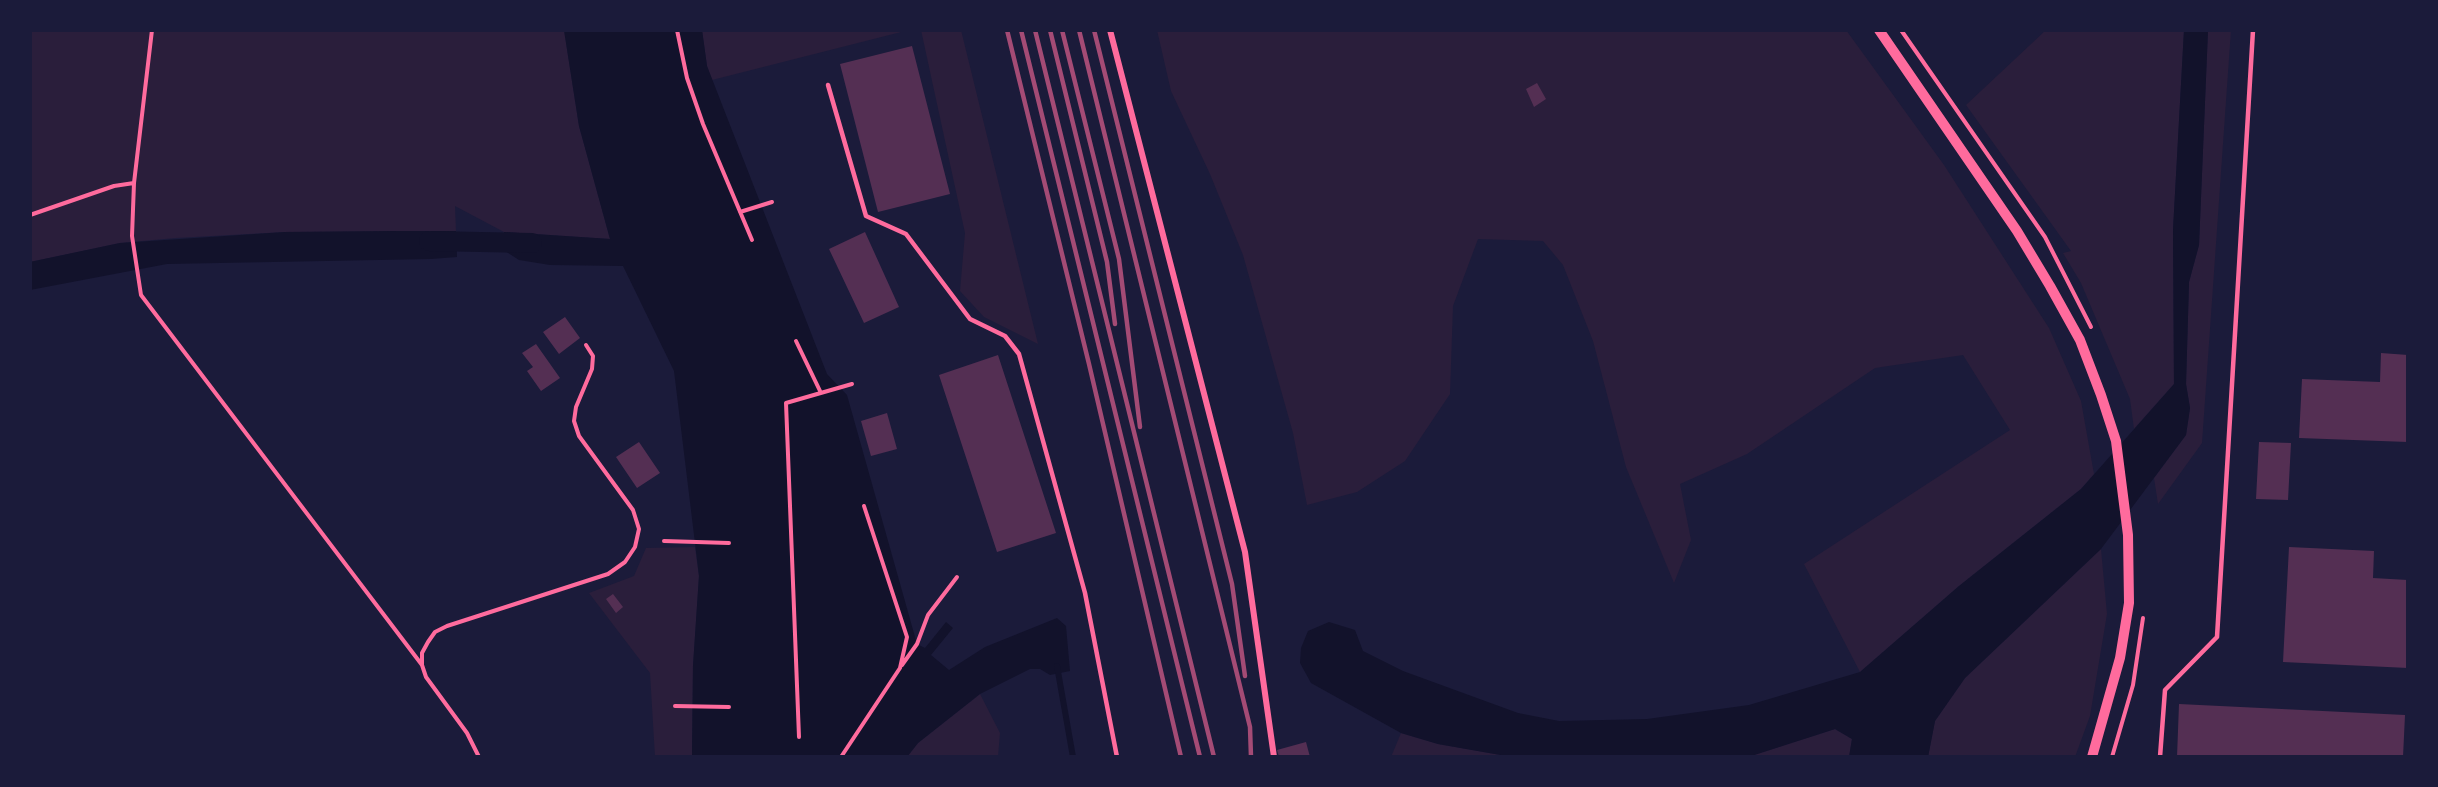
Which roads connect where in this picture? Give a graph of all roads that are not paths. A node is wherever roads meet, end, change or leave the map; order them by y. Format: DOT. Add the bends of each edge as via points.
graph roads {
  1 [pos="1110,30"];
  2 [pos="1879,30"];
  3 [pos="2253,30"];
  4 [pos="828,85"];
  5 [pos="1116,757"];
  6 [pos="1274,757"];
  7 [pos="2092,757"];
  8 [pos="2160,757"];
  1 -- 6 [label="street" via="1245,552"];
  2 -- 7 [label="street" via="2017,231 2050,286 2080,340 2116,441 2128,535 2129,603 2120,658"];
  3 -- 8 [label="lane" via="2217,637 2165,690"];
  4 -- 5 [label="lane" via="866,216 906,234 970,319 1005,336 1019,354 1085,593"];
}
